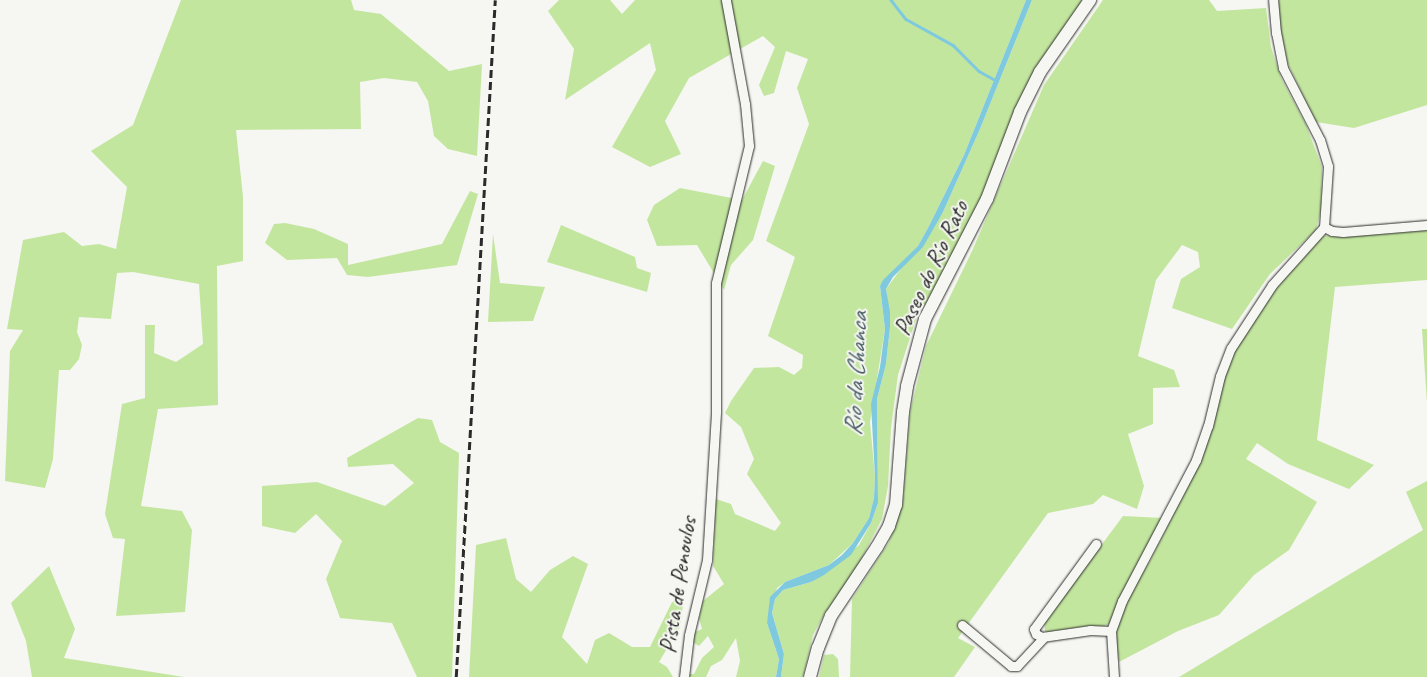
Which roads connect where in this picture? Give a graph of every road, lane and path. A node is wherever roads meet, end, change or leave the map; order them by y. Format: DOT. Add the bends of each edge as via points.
graph roads {
  1 [pos="726,0"];
  2 [pos="1090,0"];
  3 [pos="1273,0"];
  4 [pos="1427,225"];
  5 [pos="1324,227"];
  6 [pos="1096,544"];
  7 [pos="962,625"];
  8 [pos="1111,631"];
  9 [pos="1044,636"];
  10 [pos="684,677"];
  11 [pos="810,677"];
  12 [pos="1114,677"];
  1 -- 10 [label="street, Pista de Penoulos" via="745,104 749,146 716,283 716,410 707,560 689,635"];
  2 -- 11 [label="street, Paseo do Río Rato" via="1040,72 1020,112 987,199 925,319 902,412 896,505 877,547 832,616"];
  3 -- 5 [label="street" via="1283,68 1320,140 1328,166"];
  4 -- 5 [label="street" via="1343,232"];
  5 -- 8 [label="street" via="1272,284 1231,348 1196,460 1122,601"];
  6 -- 9 [label="street" via="1034,629 1036,634"];
  7 -- 9 [label="street" via="1011,666 1017,666"];
  8 -- 9 [label="street" via="1090,630"];
  8 -- 12 [label="street"];
}
